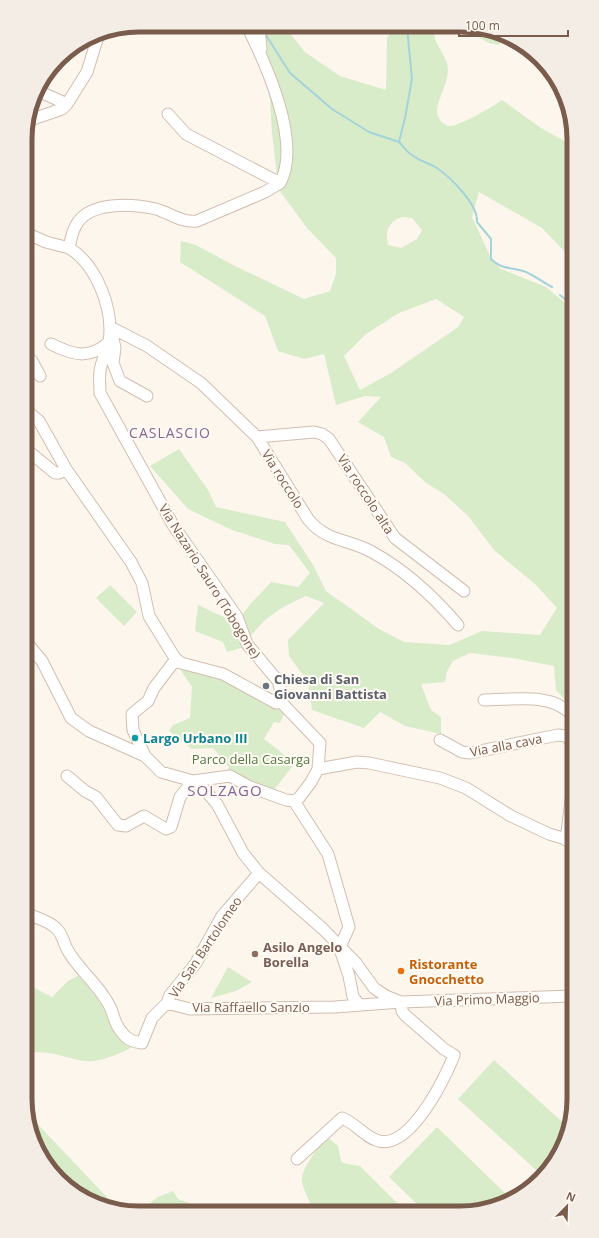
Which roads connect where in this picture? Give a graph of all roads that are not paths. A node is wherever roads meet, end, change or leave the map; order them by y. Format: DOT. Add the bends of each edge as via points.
graph roads {
  1 [pos="250,32"];
  2 [pos="260,32"];
  3 [pos="95,42"];
  4 [pos="262,56"];
  5 [pos="43,93"];
  6 [pos="67,104"];
  7 [pos="168,114"];
  8 [pos="34,118"];
  9 [pos="280,183"];
  10 [pos="32,236"];
  11 [pos="69,248"];
  12 [pos="110,328"];
  13 [pos="109,342"];
  14 [pos="51,344"];
  15 [pos="32,361"];
  16 [pos="40,376"];
  17 [pos="147,396"];
  18 [pos="32,415"];
  19 [pos="257,437"];
  20 [pos="32,454"];
  21 [pos="66,469"];
  22 [pos="464,591"];
  23 [pos="458,625"];
  24 [pos="32,649"];
  25 [pos="178,662"];
  26 [pos="484,700"];
  27 [pos="280,701"];
  28 [pos="567,709"];
  29 [pos="567,737"];
  30 [pos="440,740"];
  31 [pos="145,756"];
  32 [pos="318,769"];
  33 [pos="67,776"];
  34 [pos="193,781"];
  35 [pos="294,800"];
  36 [pos="567,839"];
  37 [pos="259,873"];
  38 [pos="32,916"];
  39 [pos="340,947"];
  40 [pos="371,985"];
  41 [pos="352,992"];
  42 [pos="567,996"];
  43 [pos="401,1002"];
  44 [pos="167,1003"];
  45 [pos="363,1004"];
  46 [pos="335,1007"];
  47 [pos="297,1159"];
  1 -- 4 [label="street"];
  2 -- 4 [label="street"];
  3 -- 6 [label="street" via="93,57"];
  4 -- 9 [label="street" via="284,122 288,145"];
  5 -- 6 [label="street"];
  6 -- 8 [label="street"];
  7 -- 9 [label="street" via="186,134"];
  9 -- 11 [label="street" via="197,222 189,222 141,206 92,211 79,221"];
  10 -- 11 [label="street"];
  11 -- 12 [label="street, Via Nazario Sauro (Tobogone)" via="79,254 96,278 104,296"];
  12 -- 13 [label="street, Via Nazario Sauro (Tobogone)"];
  12 -- 17 [label="street" via="114,341 113,362 120,381"];
  12 -- 19 [label="street, Via roccolo" via="147,346 201,383"];
  13 -- 14 [label="street" via="100,350 83,354 72,353"];
  13 -- 27 [label="street, Via Nazario Sauro (Tobogone)" via="100,371 100,393 173,525 233,611 247,644 278,681 282,695"];
  15 -- 16 [label="street"];
  18 -- 21 [label="street" via="39,421"];
  19 -- 22 [label="street, Via roccolo alta" via="314,432 329,439 395,538"];
  19 -- 23 [label="street, Via roccolo" via="316,530 379,556 438,601"];
  20 -- 21 [label="street" via="55,473"];
  21 -- 25 [label="street" via="130,562 142,584 149,616"];
  24 -- 31 [label="street" via="42,661 67,713 75,722"];
  25 -- 27 [label="street" via="223,674 276,703"];
  25 -- 31 [label="street" via="173,663 154,688 148,701 132,714 133,730"];
  26 -- 28 [label="street" via="547,700"];
  27 -- 32 [label="street" via="320,743"];
  29 -- 30 [label="street, Via alla cava" via="558,735 467,754"];
  31 -- 34 [label="street" via="161,772"];
  32 -- 35 [label="street" via="312,782 299,798"];
  32 -- 36 [label="street" via="357,762 440,778 466,788 511,816"];
  33 -- 34 [label="street" via="96,797 118,825 126,826 144,816 166,829 171,827 180,797"];
  34 -- 35 [label="street" via="230,776 250,787 286,800"];
  34 -- 37 [label="street" via="217,804 234,840"];
  35 -- 39 [label="street" via="328,854 349,927"];
  37 -- 39 [label="street"];
  37 -- 44 [label="street, Via San Bartolomeo" via="222,916 200,956 170,995"];
  38 -- 44 [label="street, Via San Bartolomeo" via="60,932 73,957 107,1001 114,1022 125,1037 142,1043 152,1018"];
  39 -- 40 [label="street" via="356,963"];
  39 -- 41 [label="street"];
  40 -- 41 [label="street" via="360,984"];
  40 -- 43 [label="street, Via Primo Maggio" via="386,996"];
  40 -- 45 [label="street" via="372,994"];
  41 -- 45 [label="street" via="356,1001"];
  41 -- 46 [label="street"];
  42 -- 43 [label="street, Via Primo Maggio"];
  43 -- 45 [label="street, Via Primo Maggio"];
  43 -- 47 [label="street" via="405,1014 454,1055 434,1097 406,1132 394,1141 372,1139 352,1122 342,1118"];
  44 -- 46 [label="street, Via Raffaello Sanzio" via="190,1009"];
  45 -- 46 [label="street, Via Raffaello Sanzio"];
}
